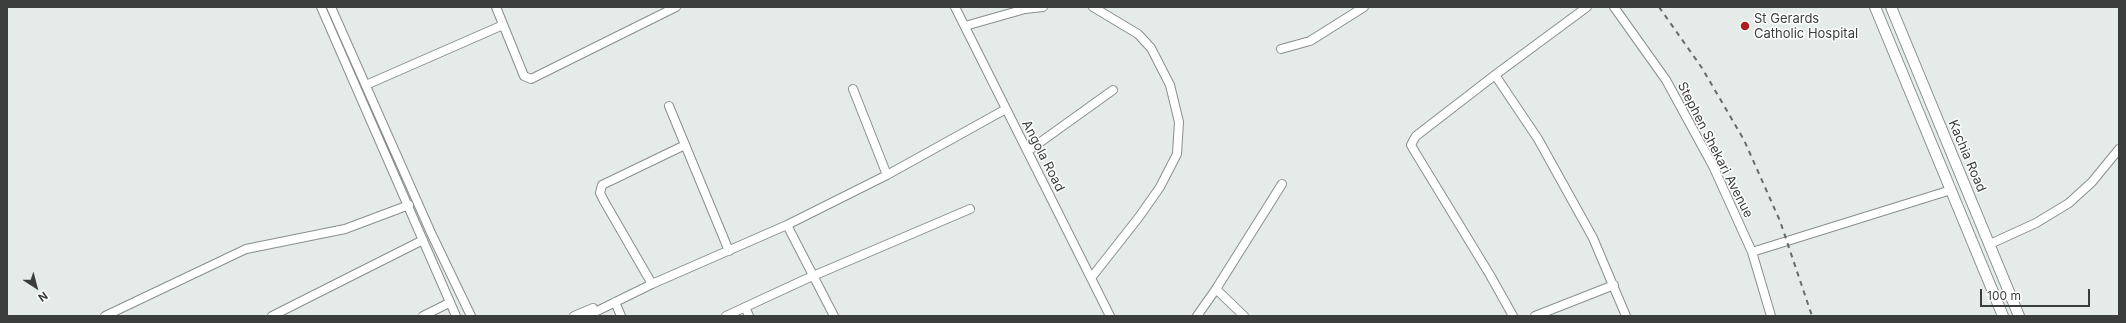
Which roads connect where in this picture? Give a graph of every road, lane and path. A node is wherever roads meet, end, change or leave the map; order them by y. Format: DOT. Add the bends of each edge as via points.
graph roads {
  1 [pos="321,7"];
  2 [pos="331,7"];
  3 [pos="496,7"];
  4 [pos="676,7"];
  5 [pos="955,7"];
  6 [pos="1043,7"];
  7 [pos="1093,7"];
  8 [pos="1364,7"];
  9 [pos="1587,7"];
  10 [pos="1614,7"];
  11 [pos="1875,7"];
  12 [pos="1891,7"];
  13 [pos="503,25"];
  14 [pos="965,26"];
  15 [pos="1281,49"];
  16 [pos="1495,75"];
  17 [pos="366,85"];
  18 [pos="853,89"];
  19 [pos="1113,90"];
  20 [pos="669,106"];
  21 [pos="1006,108"];
  22 [pos="685,145"];
  23 [pos="1028,150"];
  24 [pos="2119,150"];
  25 [pos="887,175"];
  26 [pos="1282,184"];
  27 [pos="1951,190"];
  28 [pos="409,205"];
  29 [pos="970,209"];
  30 [pos="787,225"];
  31 [pos="423,240"];
  32 [pos="1990,244"];
  33 [pos="730,251"];
  34 [pos="1752,252"];
  35 [pos="446,264"];
  36 [pos="436,270"];
  37 [pos="814,277"];
  38 [pos="1092,278"];
  39 [pos="652,284"];
  40 [pos="1614,285"];
  41 [pos="1216,289"];
  42 [pos="615,302"];
  43 [pos="449,303"];
  44 [pos="745,307"];
  45 [pos="105,316"];
  46 [pos="272,316"];
  47 [pos="423,316"];
  48 [pos="456,316"];
  49 [pos="471,316"];
  50 [pos="574,316"];
  51 [pos="587,316"];
  52 [pos="621,316"];
  53 [pos="726,316"];
  54 [pos="750,316"];
  55 [pos="834,316"];
  56 [pos="1110,316"];
  57 [pos="1197,316"];
  58 [pos="1244,316"];
  59 [pos="1513,316"];
  60 [pos="1535,316"];
  61 [pos="1626,316"];
  62 [pos="1771,316"];
  63 [pos="2003,316"];
  64 [pos="2019,316"];
  1 -- 28 [label="street"];
  2 -- 17 [label="street"];
  3 -- 13 [label="street"];
  4 -- 13 [label="street" via="531,79 524,76"];
  5 -- 14 [label="street, Angola Road"];
  6 -- 14 [label="street"];
  7 -- 38 [label="street" via="1138,34 1151,48 1170,85 1179,122 1177,154 1160,187"];
  8 -- 15 [label="street" via="1310,41"];
  9 -- 16 [label="street"];
  10 -- 34 [label="street, Stephen Shekari Avenue" via="1666,80 1713,166"];
  11 -- 27 [label="main road"];
  12 -- 32 [label="main road, Kachia Road"];
  13 -- 17 [label="street"];
  14 -- 21 [label="street, Angola Road"];
  16 -- 40 [label="street" via="1538,139 1593,238"];
  16 -- 59 [label="street" via="1416,136 1412,145"];
  17 -- 35 [label="street"];
  18 -- 25 [label="street"];
  19 -- 23 [label="street"];
  20 -- 22 [label="street"];
  21 -- 23 [label="street, Angola Road"];
  21 -- 25 [label="street"];
  22 -- 33 [label="street"];
  22 -- 39 [label="street" via="602,185 600,193"];
  23 -- 38 [label="street, Angola Road"];
  24 -- 32 [label="street" via="2092,182 2069,203 2036,223"];
  25 -- 30 [label="street"];
  26 -- 41 [label="street"];
  27 -- 34 [label="street"];
  27 -- 63 [label="main road"];
  28 -- 31 [label="street"];
  28 -- 45 [label="street" via="345,229 246,250"];
  29 -- 37 [label="street"];
  30 -- 33 [label="street"];
  30 -- 37 [label="street"];
  31 -- 36 [label="street"];
  31 -- 46 [label="street"];
  32 -- 64 [label="main road, Kachia Road"];
  33 -- 39 [label="street"];
  34 -- 62 [label="street, Stephen Shekari Avenue"];
  35 -- 36 [label="street"];
  35 -- 49 [label="street"];
  36 -- 43 [label="street"];
  37 -- 44 [label="street"];
  37 -- 55 [label="street"];
  38 -- 56 [label="street, Angola Road"];
  39 -- 42 [label="street"];
  40 -- 60 [label="street"];
  40 -- 61 [label="street"];
  41 -- 57 [label="street"];
  41 -- 58 [label="street"];
  42 -- 50 [label="street" via="606,302"];
  42 -- 51 [label="street"];
  42 -- 52 [label="street"];
  43 -- 47 [label="street"];
  43 -- 48 [label="street"];
  44 -- 53 [label="street"];
  44 -- 54 [label="street"];
}
